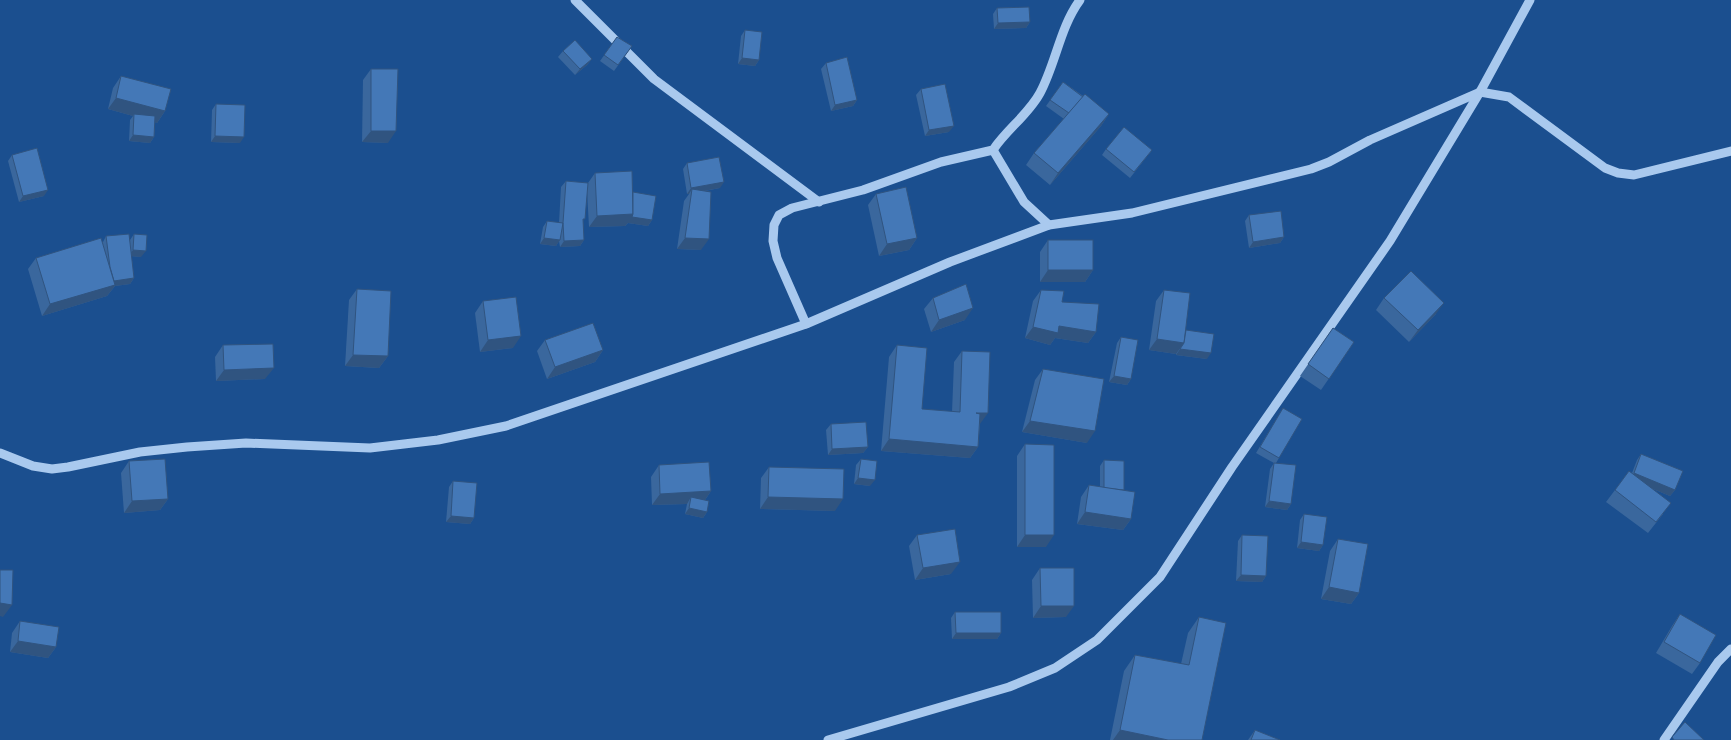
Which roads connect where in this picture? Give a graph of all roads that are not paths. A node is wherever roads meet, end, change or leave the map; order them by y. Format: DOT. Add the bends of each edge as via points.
graph roads {
  1 [pos="574,0"];
  2 [pos="1080,0"];
  3 [pos="1530,0"];
  4 [pos="1480,92"];
  5 [pos="994,150"];
  6 [pos="1731,151"];
  7 [pos="819,202"];
  8 [pos="1049,225"];
  9 [pos="806,324"];
  10 [pos="0,453"];
  11 [pos="1731,649"];
  12 [pos="828,740"];
  13 [pos="1664,740"];
  1 -- 7 [label="street" via="654,79"];
  2 -- 5 [label="street" via="1032,108 1003,136"];
  3 -- 4 [label="street"];
  4 -- 6 [label="street" via="1509,97 1605,168 1618,173 1634,175"];
  4 -- 8 [label="street" via="1311,169 1132,213"];
  4 -- 12 [label="street" via="1390,240 1232,467 1160,577 1097,640 1055,668 1009,687"];
  5 -- 7 [label="street" via="941,162"];
  5 -- 8 [label="street" via="1024,202"];
  7 -- 9 [label="street" via="792,208 779,215 772,232 777,258"];
  8 -- 9 [label="street" via="950,262"];
  9 -- 10 [label="street" via="506,426 438,440 370,448 246,443 188,447 140,452 52,469 32,466"];
  11 -- 13 [label="street" via="1718,662"];
}
